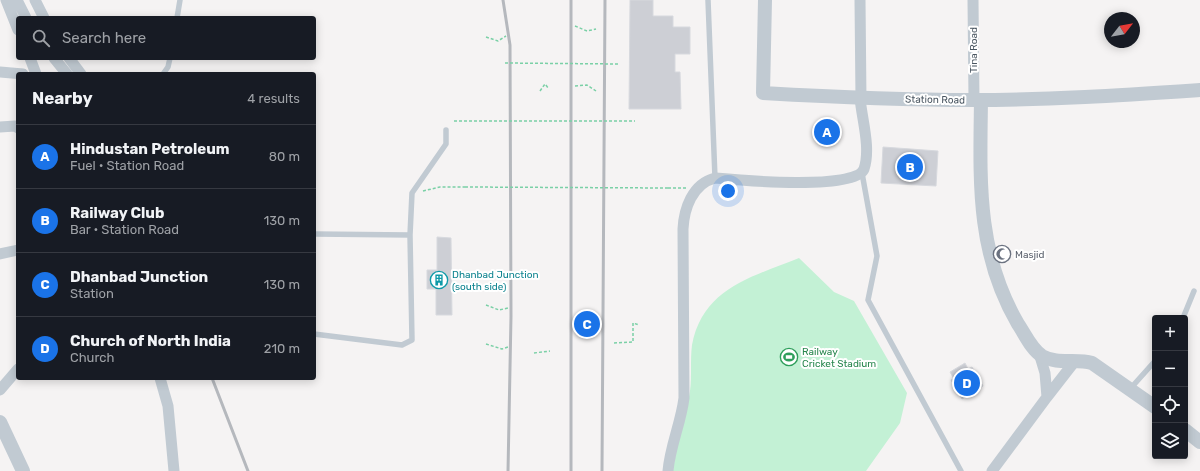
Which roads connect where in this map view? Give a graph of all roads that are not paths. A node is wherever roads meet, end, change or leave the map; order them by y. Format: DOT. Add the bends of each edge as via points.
graph roads {
  1 [pos="6,0"];
  2 [pos="17,0"];
  3 [pos="35,0"];
  4 [pos="180,0"];
  5 [pos="708,0"];
  6 [pos="765,0"];
  7 [pos="860,0"];
  8 [pos="973,0"];
  9 [pos="25,16"];
  10 [pos="43,16"];
  11 [pos="177,16"];
  12 [pos="16,25"];
  13 [pos="31,60"];
  14 [pos="56,60"];
  15 [pos="70,60"];
  16 [pos="170,60"];
  17 [pos="0,72"];
  18 [pos="35,72"];
  19 [pos="65,72"];
  20 [pos="80,72"];
  21 [pos="164,72"];
  22 [pos="16,73"];
  23 [pos="1200,90"];
  24 [pos="860,98"];
  25 [pos="977,100"];
  26 [pos="0,127"];
  27 [pos="16,127"];
  28 [pos="446,130"];
  29 [pos="862,173"];
  30 [pos="715,178"];
  31 [pos="316,234"];
  32 [pos="410,236"];
  33 [pos="16,250"];
  34 [pos="0,254"];
  35 [pos="1194,291"];
  36 [pos="1184,315"];
  37 [pos="316,334"];
  38 [pos="1039,353"];
  39 [pos="1075,361"];
  40 [pos="1152,364"];
  41 [pos="16,371"];
  42 [pos="161,380"];
  43 [pos="1130,389"];
  44 [pos="0,390"];
  45 [pos="1046,397"];
  46 [pos="1152,405"];
  47 [pos="0,422"];
  48 [pos="1188,432"];
  49 [pos="1200,442"];
  50 [pos="23,471"];
  51 [pos="174,471"];
  52 [pos="668,471"];
  53 [pos="961,471"];
  54 [pos="992,471"];
  1 -- 12 [label="street"];
  2 -- 9 [label="street"];
  3 -- 10 [label="street"];
  4 -- 11 [label="lane"];
  5 -- 30 [label="lane"];
  6 -- 24 [label="street, Station Road" via="763,93"];
  7 -- 24 [label="street"];
  8 -- 25 [label="street, Tina Road"];
  13 -- 18 [label="street"];
  14 -- 19 [label="street"];
  15 -- 20 [label="street"];
  16 -- 21 [label="lane"];
  17 -- 22 [label="street"];
  23 -- 25 [label="street, Station Road"];
  24 -- 25 [label="street, Station Road"];
  24 -- 29 [label="street" via="866,150"];
  25 -- 38 [label="street" via="982,199 991,262 1007,304 1025,336"];
  26 -- 27 [label="street"];
  28 -- 32 [label="lane" via="446,144 412,193"];
  29 -- 30 [label="street" via="849,180 818,182"];
  29 -- 53 [label="lane" via="877,256 868,300"];
  30 -- 52 [label="street" via="706,182 693,194 684,216 684,398"];
  31 -- 32 [label="lane"];
  32 -- 37 [label="lane" via="412,340 402,346"];
  33 -- 34 [label="street"];
  35 -- 36 [label="lane"];
  38 -- 39 [label="street" via="1052,360"];
  38 -- 45 [label="street"];
  39 -- 43 [label="street" via="1092,363"];
  39 -- 45 [label="street"];
  40 -- 43 [label="lane"];
  41 -- 44 [label="street"];
  42 -- 51 [label="street" via="168,406"];
  43 -- 46 [label="street"];
  45 -- 54 [label="street"];
  47 -- 50 [label="street"];
  48 -- 49 [label="street"];
}
